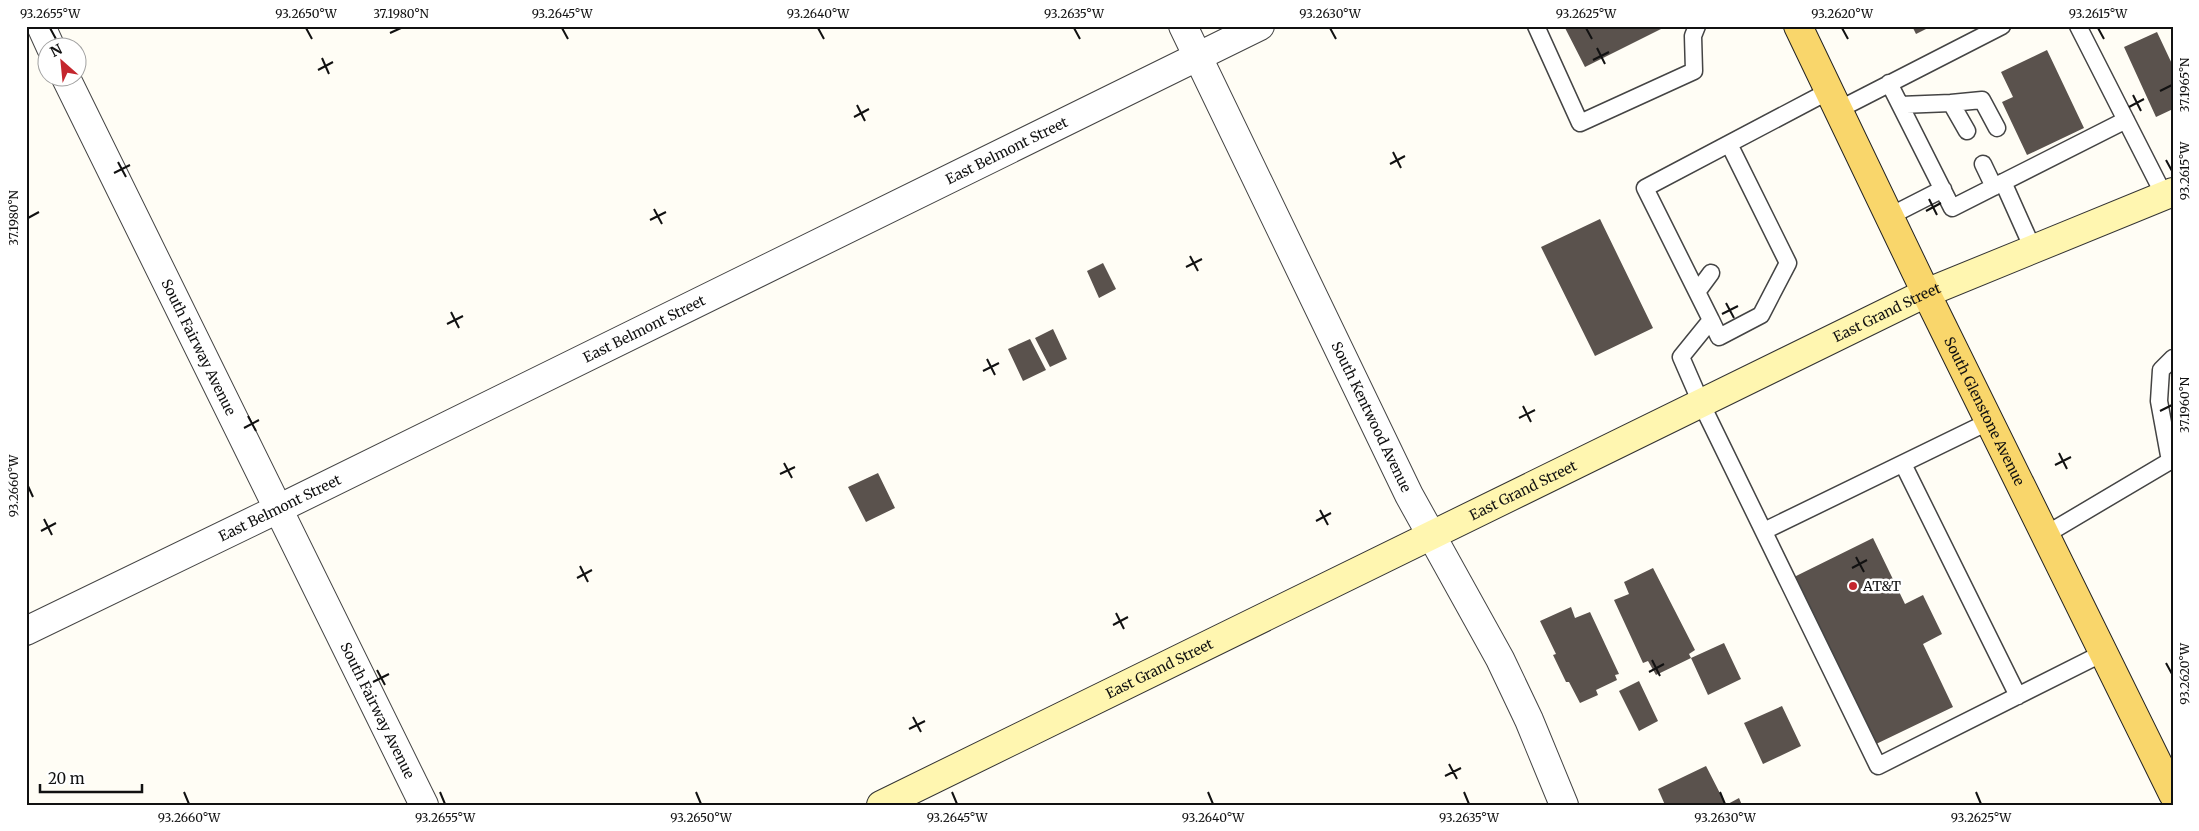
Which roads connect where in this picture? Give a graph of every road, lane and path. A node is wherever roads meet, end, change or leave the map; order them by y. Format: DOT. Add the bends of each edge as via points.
graph roads {
  1 [pos="32,26"];
  2 [pos="41,26"];
  3 [pos="1183,26"];
  4 [pos="1260,26"];
  5 [pos="1536,26"];
  6 [pos="1696,26"];
  7 [pos="1798,26"];
  8 [pos="2002,26"];
  9 [pos="2078,26"];
  10 [pos="26,29"];
  11 [pos="47,38"];
  12 [pos="1199,57"];
  13 [pos="1889,83"];
  14 [pos="71,88"];
  15 [pos="1833,100"];
  16 [pos="1951,103"];
  17 [pos="1900,105"];
  18 [pos="2126,120"];
  19 [pos="1997,128"];
  20 [pos="1967,131"];
  21 [pos="1729,144"];
  22 [pos="1983,164"];
  23 [pos="1998,185"];
  24 [pos="1943,189"];
  25 [pos="2168,193"];
  26 [pos="1890,216"];
  27 [pos="2033,249"];
  28 [pos="1711,273"];
  29 [pos="1697,292"];
  30 [pos="1926,293"];
  31 [pos="1711,320"];
  32 [pos="2173,358"];
  33 [pos="1701,403"];
  34 [pos="1990,421"];
  35 [pos="1903,464"];
  36 [pos="278,509"];
  37 [pos="1764,531"];
  38 [pos="2045,535"];
  39 [pos="1430,536"];
  40 [pos="26,631"];
  41 [pos="2103,653"];
  42 [pos="2018,696"];
  43 [pos="2173,794"];
  44 [pos="424,805"];
  45 [pos="882,805"];
  46 [pos="1564,805"];
  1 -- 10 [label="street"];
  2 -- 11 [label="street"];
  3 -- 12 [label="street, South Kentwood Avenue"];
  4 -- 12 [label="street, East Belmont Street"];
  5 -- 6 [label="lane" via="1580,123 1694,71 1693,36"];
  7 -- 15 [label="main road, South Glenstone Avenue"];
  8 -- 13 [label="lane"];
  9 -- 18 [label="lane"];
  12 -- 36 [label="street, East Belmont Street"];
  12 -- 39 [label="street, South Kentwood Avenue"];
  13 -- 15 [label="lane"];
  13 -- 17 [label="lane"];
  14 -- 36 [label="street, South Fairway Avenue"];
  15 -- 21 [label="lane"];
  15 -- 26 [label="main road, South Glenstone Avenue"];
  16 -- 17 [label="lane"];
  16 -- 19 [label="lane" via="1982,100"];
  16 -- 20 [label="lane"];
  17 -- 24 [label="lane"];
  18 -- 23 [label="lane" via="2014,168"];
  18 -- 25 [label="lane"];
  21 -- 29 [label="lane" via="1646,188"];
  21 -- 31 [label="lane" via="1756,210 1788,263 1762,316 1719,337"];
  22 -- 23 [label="lane"];
  23 -- 24 [label="lane" via="1952,208"];
  23 -- 27 [label="lane"];
  24 -- 26 [label="lane"];
  25 -- 27 [label="main road, East Grand Street"];
  26 -- 30 [label="main road, South Glenstone Avenue"];
  27 -- 30 [label="main road, East Grand Street"];
  28 -- 29 [label="lane"];
  29 -- 31 [label="lane"];
  30 -- 33 [label="main road, East Grand Street"];
  30 -- 34 [label="main road, South Glenstone Avenue"];
  31 -- 33 [label="lane" via="1681,357"];
  32 -- 38 [label="lane" via="2161,370 2158,401 2170,462"];
  33 -- 37 [label="lane"];
  33 -- 39 [label="main road, East Grand Street"];
  34 -- 35 [label="lane"];
  34 -- 38 [label="main road, South Glenstone Avenue"];
  35 -- 37 [label="lane"];
  35 -- 42 [label="lane"];
  36 -- 40 [label="street, East Belmont Street"];
  36 -- 44 [label="street, South Fairway Avenue"];
  37 -- 42 [label="lane" via="1878,766"];
  38 -- 41 [label="main road, South Glenstone Avenue"];
  39 -- 45 [label="main road, East Grand Street"];
  39 -- 46 [label="street, South Kentwood Avenue" via="1500,659"];
  41 -- 42 [label="lane"];
  41 -- 43 [label="main road, South Glenstone Avenue"];
}
